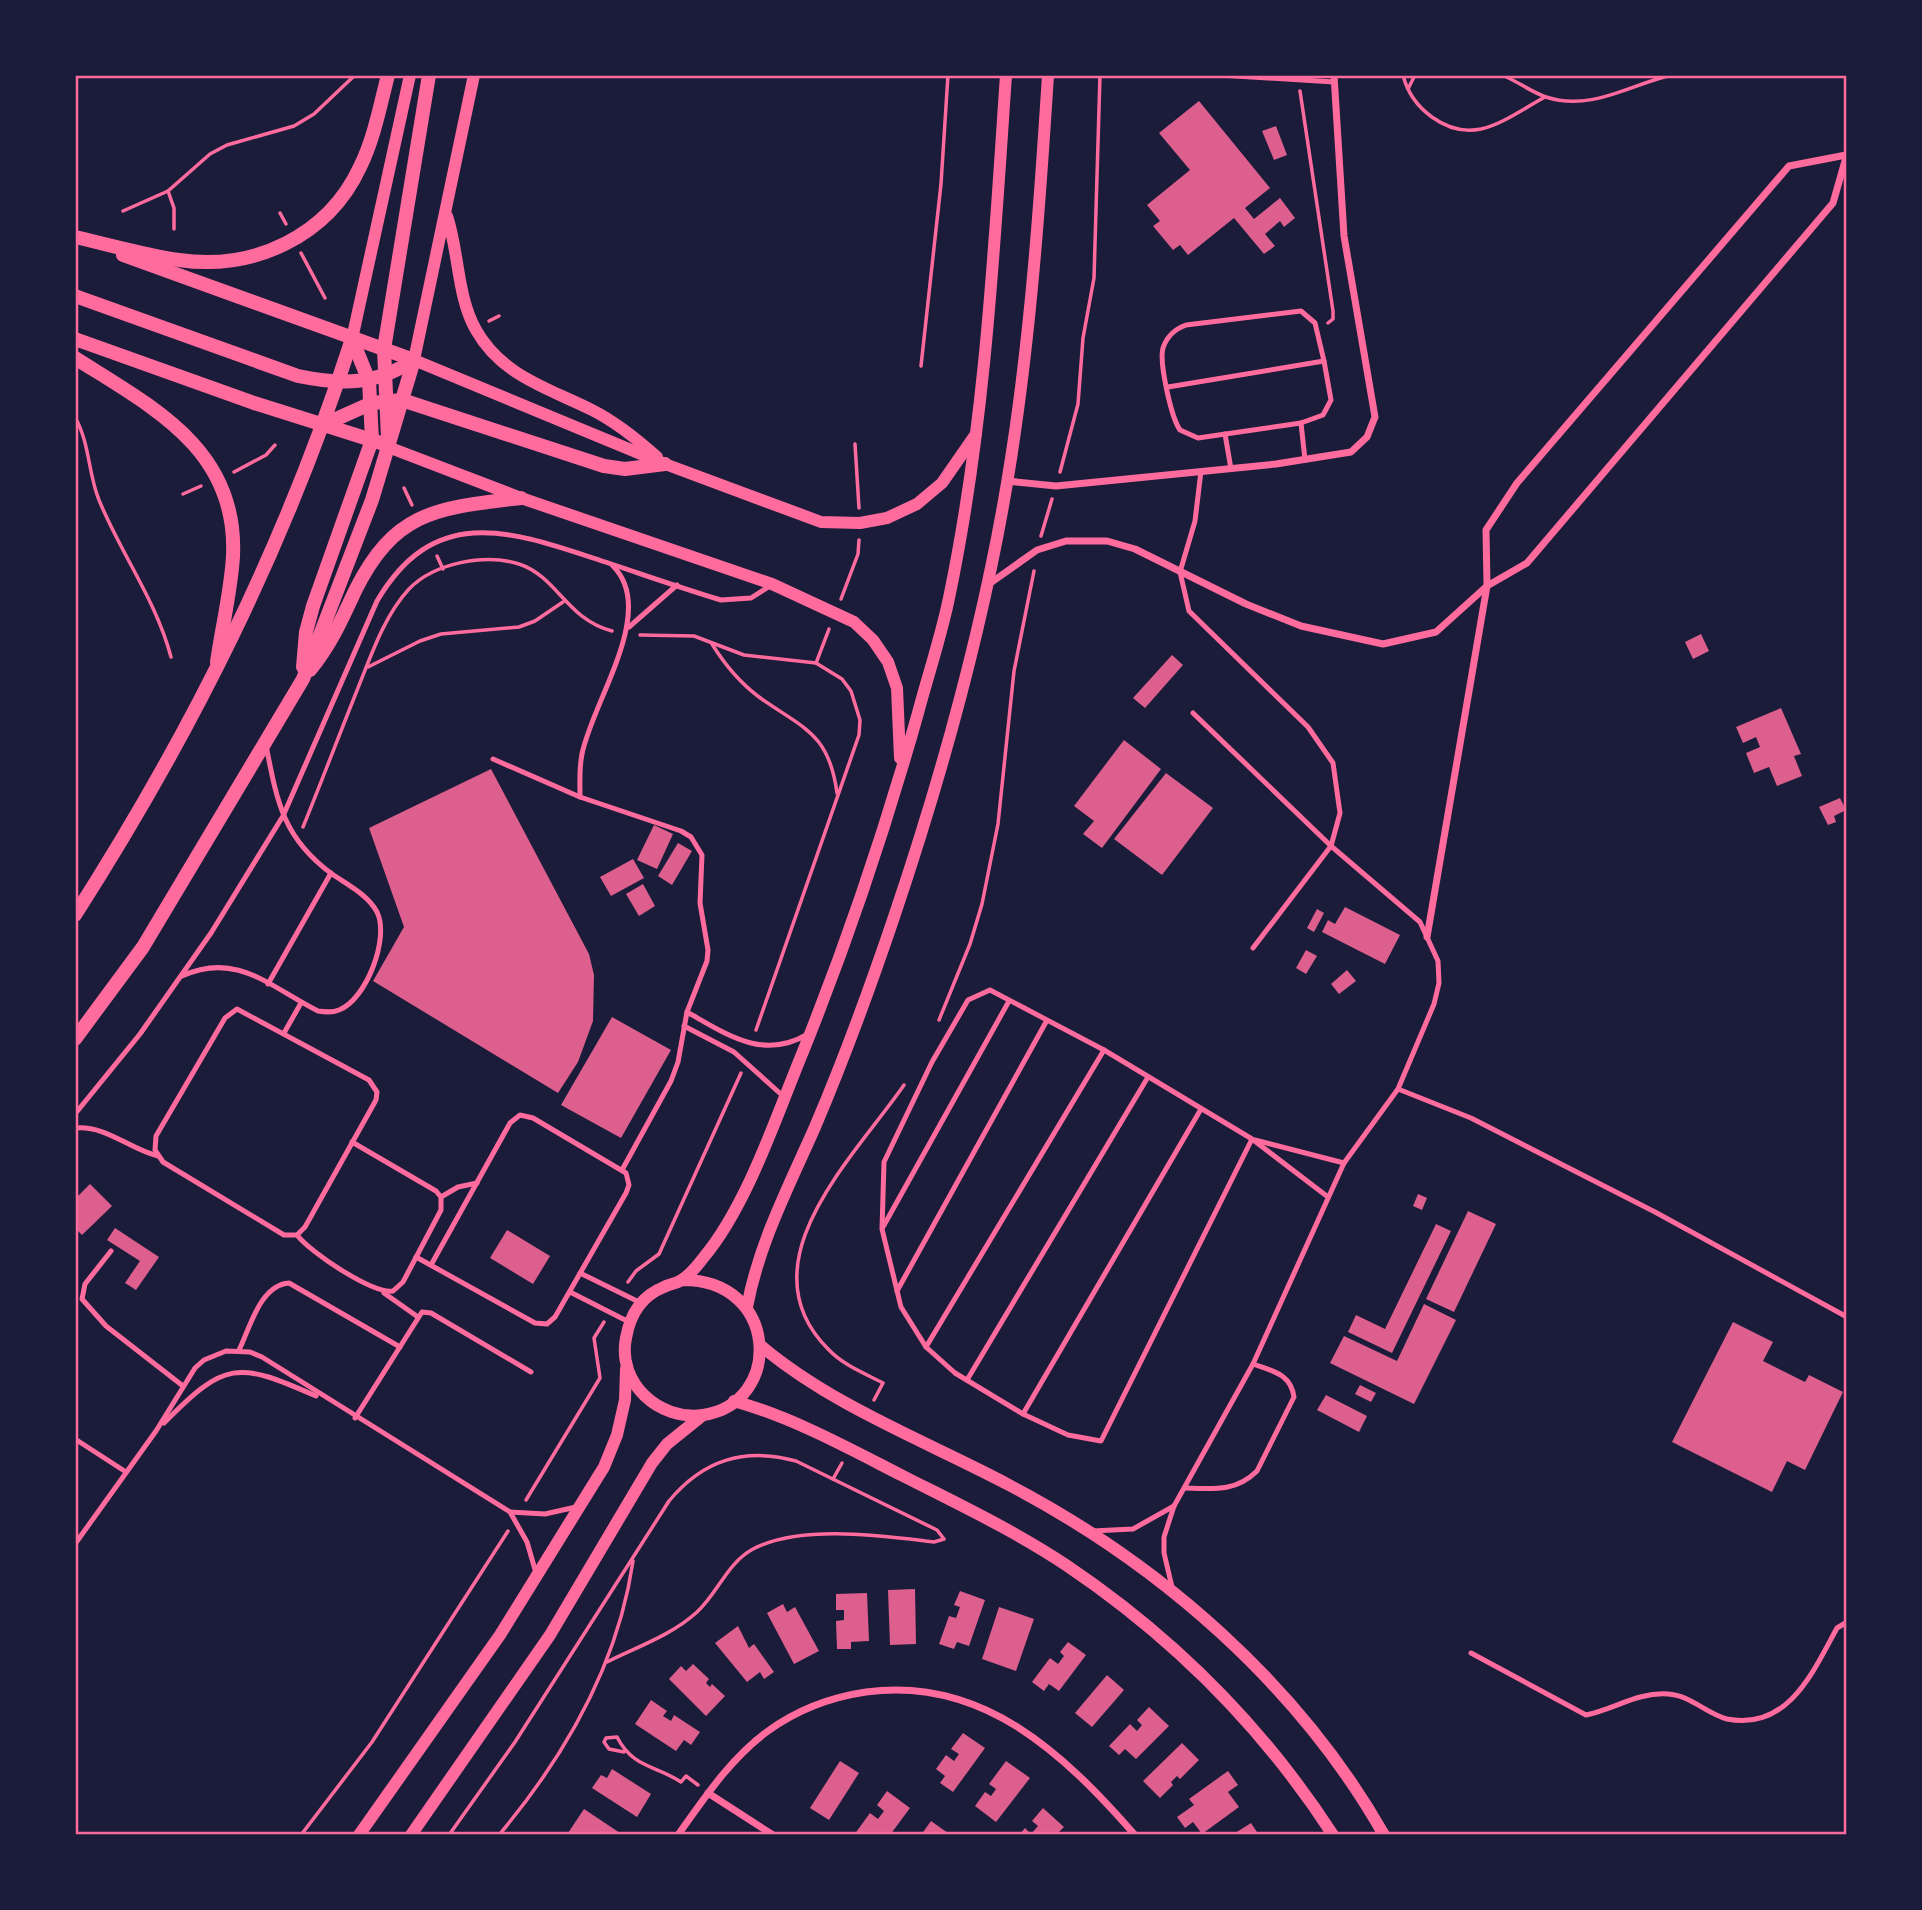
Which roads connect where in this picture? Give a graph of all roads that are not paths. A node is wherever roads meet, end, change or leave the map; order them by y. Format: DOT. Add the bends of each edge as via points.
graph roads {
  1 [pos="388,75"];
  2 [pos="410,75"];
  3 [pos="429,75"];
  4 [pos="474,75"];
  5 [pos="1006,75"];
  6 [pos="1048,75"];
  7 [pos="1220,75"];
  8 [pos="1254,77"];
  9 [pos="1334,78"];
  10 [pos="1846,154"];
  11 [pos="446,216"];
  12 [pos="75,237"];
  13 [pos="75,296"];
  14 [pos="75,339"];
  15 [pos="352,339"];
  16 [pos="384,349"];
  17 [pos="75,358"];
  18 [pos="414,360"];
  19 [pos="1324,361"];
  20 [pos="384,377"];
  21 [pos="369,381"];
  22 [pos="338,383"];
  23 [pos="1168,387"];
  24 [pos="402,400"];
  25 [pos="378,402"];
  26 [pos="1301,423"];
  27 [pos="325,424"];
  28 [pos="977,432"];
  29 [pos="1225,434"];
  30 [pos="372,440"];
  31 [pos="388,447"];
  32 [pos="1305,460"];
  33 [pos="665,464"];
  34 [pos="1231,469"];
  35 [pos="1200,471"];
  36 [pos="1007,481"];
  37 [pos="520,498"];
  38 [pos="610,564"];
  39 [pos="1180,572"];
  40 [pos="677,584"];
  41 [pos="772,584"];
  42 [pos="1487,586"];
  43 [pos="985,587"];
  44 [pos="625,631"];
  45 [pos="215,677"];
  46 [pos="303,679"];
  47 [pos="1193,713"];
  48 [pos="266,743"];
  49 [pos="493,759"];
  50 [pos="901,773"];
  51 [pos="580,797"];
  52 [pos="283,816"];
  53 [pos="1331,846"];
  54 [pos="331,873"];
  55 [pos="75,915"];
  56 [pos="1427,937"];
  57 [pos="1253,948"];
  58 [pos="179,978"];
  59 [pos="268,984"];
  60 [pos="1009,1001"];
  61 [pos="301,1003"];
  62 [pos="687,1012"];
  63 [pos="1046,1022"];
  64 [pos="684,1026"];
  65 [pos="284,1033"];
  66 [pos="810,1033"];
  67 [pos="75,1039"];
  68 [pos="1104,1049"];
  69 [pos="1148,1077"];
  70 [pos="1398,1089"];
  71 [pos="784,1098"];
  72 [pos="1201,1109"];
  73 [pos="75,1114"];
  74 [pos="75,1128"];
  75 [pos="1252,1139"];
  76 [pos="352,1142"];
  77 [pos="158,1156"];
  78 [pos="1344,1163"];
  79 [pos="622,1170"];
  80 [pos="477,1183"];
  81 [pos="441,1197"];
  82 [pos="1328,1198"];
  83 [pos="883,1229"];
  84 [pos="297,1235"];
  85 [pos="111,1251"];
  86 [pos="416,1256"];
  87 [pos="431,1265"];
  88 [pos="580,1273"];
  89 [pos="682,1280"];
  90 [pos="897,1291"];
  91 [pos="570,1292"];
  92 [pos="384,1293"];
  93 [pos="640,1303"];
  94 [pos="747,1307"];
  95 [pos="418,1317"];
  96 [pos="1847,1317"];
  97 [pos="629,1322"];
  98 [pos="760,1345"];
  99 [pos="400,1347"];
  100 [pos="926,1348"];
  101 [pos="239,1350"];
  102 [pos="1253,1364"];
  103 [pos="626,1366"];
  104 [pos="531,1372"];
  105 [pos="967,1380"];
  106 [pos="183,1385"];
  107 [pos="734,1401"];
  108 [pos="331,1403"];
  109 [pos="1023,1414"];
  110 [pos="704,1415"];
  111 [pos="355,1418"];
  112 [pos="156,1431"];
  113 [pos="75,1439"];
  114 [pos="126,1472"];
  115 [pos="1185,1488"];
  116 [pos="580,1506"];
  117 [pos="1174,1506"];
  118 [pos="516,1516"];
  119 [pos="1090,1531"];
  120 [pos="75,1544"];
  121 [pos="537,1576"];
  122 [pos="1175,1593"];
  123 [pos="1847,1622"];
  124 [pos="1471,1653"];
  125 [pos="708,1793"];
  126 [pos="359,1835"];
  127 [pos="411,1835"];
  128 [pos="678,1835"];
  129 [pos="773,1835"];
  130 [pos="1135,1835"];
  131 [pos="1333,1835"];
  132 [pos="1384,1835"];
  1 -- 12 [label="main road" via="367,149 345,193 326,216 286,244 249,259 221,263 180,261"];
  2 -- 15 [label="street"];
  3 -- 16 [label="main road"];
  4 -- 11 [label="street"];
  5 -- 28 [label="street"];
  6 -- 36 [label="street" via="1036,237"];
  7 -- 8 [label="lane"];
  8 -- 9 [label="lane"];
  9 -- 32 [label="street" via="1344,236 1375,417 1367,437 1351,452"];
  10 -- 42 [label="street" via="1833,203 1527,563"];
  10 -- 42 [label="street" via="1788,166 1526,473 1486,530"];
  11 -- 18 [label="street"];
  11 -- 33 [label="street" via="469,311 489,348 519,376 611,421"];
  12 -- 15 [label="main road"];
  13 -- 22 [label="main road" via="298,376"];
  14 -- 27 [label="main road"];
  15 -- 16 [label="main road"];
  15 -- 21 [label="main road"];
  15 -- 22 [label="main road"];
  16 -- 18 [label="main road"];
  16 -- 20 [label="main road"];
  17 -- 45 [label="main road" via="166,415 186,433 218,479 229,515 233,555"];
  18 -- 20 [label="main road"];
  18 -- 24 [label="main road"];
  18 -- 33 [label="street"];
  19 -- 23 [label="lane"];
  19 -- 23 [label="lane" via="1315,323 1307,313 1181,327 1163,348"];
  19 -- 26 [label="lane" via="1330,404 1320,417"];
  20 -- 21 [label="main road"];
  20 -- 25 [label="main road"];
  21 -- 22 [label="main road"];
  21 -- 25 [label="main road"];
  22 -- 27 [label="main road"];
  23 -- 29 [label="lane" via="1180,430 1198,438"];
  24 -- 25 [label="main road"];
  24 -- 31 [label="main road"];
  24 -- 33 [label="main road" via="604,466 625,469"];
  25 -- 27 [label="main road"];
  25 -- 30 [label="main road"];
  25 -- 31 [label="main road"];
  26 -- 29 [label="lane"];
  26 -- 32 [label="lane"];
  27 -- 30 [label="main road"];
  27 -- 45 [label="main road"];
  28 -- 33 [label="street" via="942,482 917,504 887,518 860,523 821,522"];
  28 -- 50 [label="street" via="949,602"];
  29 -- 34 [label="lane"];
  30 -- 31 [label="main road"];
  30 -- 46 [label="main road" via="313,606 303,652"];
  31 -- 37 [label="street"];
  31 -- 46 [label="main road"];
  32 -- 34 [label="street"];
  34 -- 35 [label="street"];
  35 -- 36 [label="street" via="1056,486"];
  35 -- 39 [label="lane" via="1195,521"];
  36 -- 43 [label="street"];
  37 -- 41 [label="street"];
  37 -- 46 [label="main road" via="434,512 392,536 374,555 331,642"];
  38 -- 40 [label="lane"];
  38 -- 44 [label="lane" via="629,593"];
  38 -- 52 [label="lane" via="509,532 463,534 419,551 388,582 377,601"];
  39 -- 42 [label="street" via="1301,626 1383,644 1436,632"];
  39 -- 43 [label="street" via="1135,549 1107,541 1066,541 1037,550"];
  39 -- 53 [label="lane" via="1189,611 1308,727 1333,763 1340,813"];
  40 -- 41 [label="lane" via="736,601 751,598"];
  40 -- 44 [label="lane"];
  41 -- 50 [label="street" via="836,611 873,640 888,662 897,688"];
  42 -- 56 [label="street"];
  43 -- 94 [label="street" via="958,707 894,918 821,1111 761,1252"];
  44 -- 51 [label="lane" via="582,752"];
  45 -- 55 [label="main road"];
  46 -- 48 [label="main road"];
  47 -- 53 [label="lane"];
  48 -- 52 [label="lane"];
  48 -- 67 [label="main road" via="143,947"];
  49 -- 51 [label="lane"];
  50 -- 66 [label="street"];
  51 -- 62 [label="lane" via="681,831 698,845 700,903 708,950"];
  52 -- 54 [label="lane" via="297,842"];
  52 -- 58 [label="lane"];
  53 -- 56 [label="lane" via="1405,907"];
  53 -- 57 [label="lane"];
  54 -- 59 [label="lane"];
  54 -- 61 [label="lane" via="373,905 382,923 382,944 349,1004 329,1013"];
  56 -- 70 [label="lane" via="1438,961 1439,983"];
  58 -- 59 [label="lane" via="226,965"];
  58 -- 73 [label="lane"];
  59 -- 61 [label="lane"];
  60 -- 63 [label="lane"];
  60 -- 83 [label="lane"];
  60 -- 83 [label="lane" via="990,990 968,1000 932,1062 884,1162"];
  61 -- 65 [label="lane"];
  62 -- 64 [label="lane"];
  62 -- 66 [label="lane" via="751,1045 785,1045"];
  63 -- 68 [label="lane"];
  63 -- 90 [label="lane"];
  64 -- 71 [label="lane" via="747,1061"];
  64 -- 79 [label="lane" via="671,1081"];
  65 -- 76 [label="lane" via="375,1085 376,1100"];
  65 -- 77 [label="lane" via="244,1011 230,1012 156,1136"];
  66 -- 71 [label="street"];
  68 -- 69 [label="lane"];
  68 -- 100 [label="lane"];
  69 -- 72 [label="lane"];
  69 -- 105 [label="lane"];
  70 -- 78 [label="lane"];
  70 -- 96 [label="lane" via="1471,1118"];
  71 -- 89 [label="street" via="723,1230"];
  72 -- 75 [label="lane"];
  72 -- 109 [label="lane"];
  74 -- 77 [label="lane" via="102,1131"];
  75 -- 78 [label="lane"];
  75 -- 82 [label="lane"];
  75 -- 109 [label="lane" via="1101,1441 1068,1435"];
  76 -- 81 [label="lane"];
  76 -- 84 [label="lane"];
  77 -- 84 [label="lane" via="284,1235"];
  78 -- 82 [label="lane"];
  79 -- 80 [label="lane" via="533,1118 520,1115 510,1123"];
  79 -- 88 [label="lane" via="628,1179 626,1193"];
  80 -- 81 [label="lane"];
  80 -- 87 [label="lane"];
  81 -- 86 [label="lane" via="441,1210"];
  82 -- 102 [label="lane"];
  83 -- 90 [label="lane"];
  84 -- 92 [label="lane" via="307,1248"];
  85 -- 106 [label="lane" via="85,1284 82,1299 106,1326"];
  86 -- 87 [label="lane"];
  86 -- 92 [label="lane" via="399,1288"];
  87 -- 91 [label="lane" via="541,1325 555,1317"];
  88 -- 91 [label="lane"];
  88 -- 93 [label="lane"];
  89 -- 93 [label="street" via="659,1288"];
  89 -- 94 [label="street" via="718,1284"];
  90 -- 100 [label="lane" via="901,1307"];
  91 -- 97 [label="lane"];
  92 -- 95 [label="lane"];
  93 -- 97 [label="street"];
  94 -- 98 [label="street"];
  95 -- 99 [label="lane"];
  95 -- 104 [label="lane" via="422,1312 431,1313"];
  97 -- 103 [label="street"];
  98 -- 107 [label="street" via="753,1376"];
  98 -- 119 [label="street" via="800,1376"];
  99 -- 101 [label="lane" via="289,1283 276,1285 267,1293"];
  99 -- 111 [label="lane"];
  100 -- 105 [label="lane"];
  101 -- 106 [label="lane" via="204,1360"];
  101 -- 108 [label="lane" via="262,1357"];
  102 -- 115 [label="lane"];
  102 -- 115 [label="lane" via="1283,1374 1294,1397 1257,1471 1228,1488"];
  103 -- 110 [label="street" via="634,1384 656,1405 684,1415"];
  103 -- 116 [label="street" via="618,1435"];
  105 -- 109 [label="lane"];
  106 -- 112 [label="lane"];
  107 -- 110 [label="street"];
  107 -- 131 [label="street" via="795,1422 1065,1564 1134,1614 1199,1670 1258,1732"];
  108 -- 111 [label="lane"];
  108 -- 112 [label="lane" via="265,1374 236,1372 202,1386"];
  110 -- 127 [label="street" via="667,1444 652,1463 550,1636"];
  111 -- 118 [label="lane"];
  112 -- 114 [label="lane"];
  113 -- 114 [label="lane"];
  114 -- 120 [label="lane"];
  115 -- 117 [label="lane"];
  116 -- 118 [label="lane"];
  116 -- 121 [label="street"];
  117 -- 119 [label="lane" via="1133,1529"];
  117 -- 122 [label="lane" via="1164,1553"];
  118 -- 121 [label="lane"];
  119 -- 122 [label="street"];
  121 -- 126 [label="street"];
  122 -- 132 [label="street" via="1236,1647 1287,1702 1335,1760"];
  123 -- 124 [label="lane" via="1837,1628 1793,1701 1759,1720 1726,1719 1671,1694 1642,1695 1586,1715"];
  125 -- 128 [label="street"];
  125 -- 129 [label="street"];
  125 -- 130 [label="street" via="737,1758 769,1730 806,1709 878,1690 932,1692 975,1703 1013,1722 1106,1801"];
}
